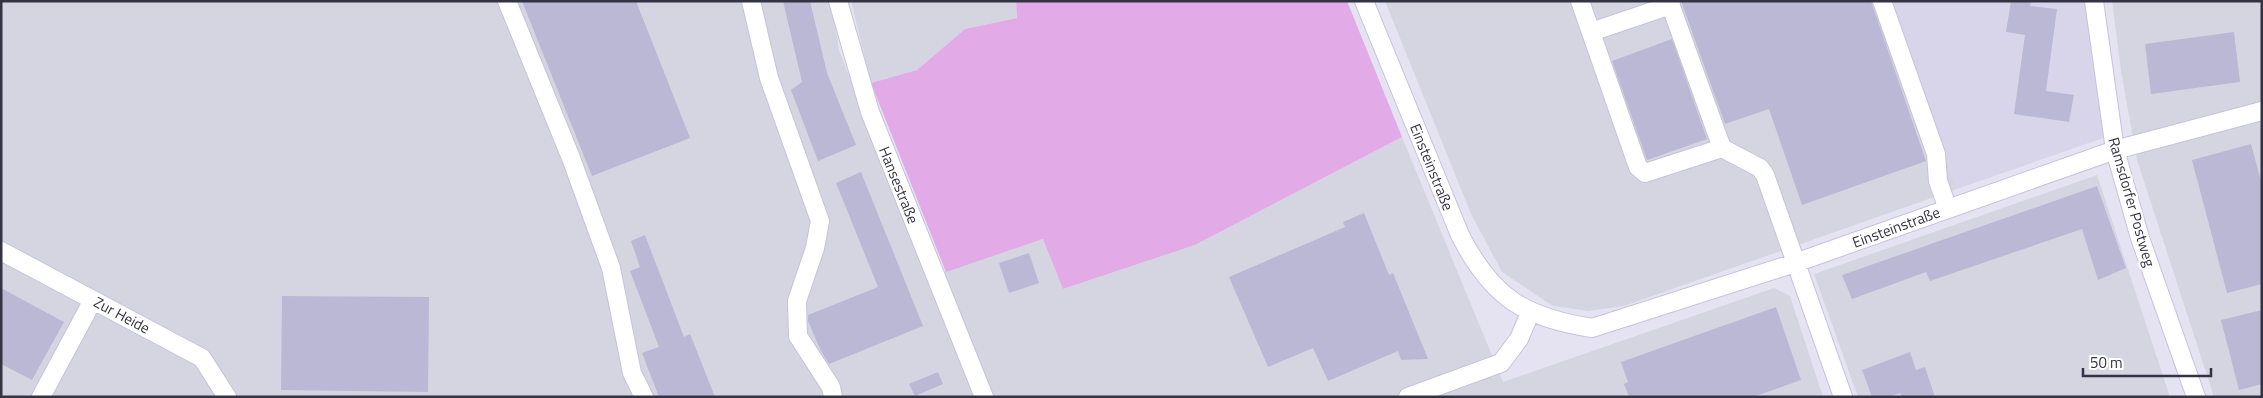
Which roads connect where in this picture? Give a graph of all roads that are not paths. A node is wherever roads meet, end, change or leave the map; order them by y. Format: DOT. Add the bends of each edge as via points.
graph roads {
  1 [pos="507,1"];
  2 [pos="751,1"];
  3 [pos="838,1"];
  4 [pos="1364,1"];
  5 [pos="1580,1"];
  6 [pos="1882,1"];
  7 [pos="2094,1"];
  8 [pos="1670,3"];
  9 [pos="1591,32"];
  10 [pos="2262,111"];
  11 [pos="1722,148"];
  12 [pos="2115,150"];
  13 [pos="1948,209"];
  14 [pos="1,251"];
  15 [pos="1795,263"];
  16 [pos="93,300"];
  17 [pos="1530,313"];
  18 [pos="41,397"];
  19 [pos="227,397"];
  20 [pos="644,397"];
  21 [pos="833,397"];
  22 [pos="984,397"];
  23 [pos="1408,397"];
  24 [pos="1843,397"];
  25 [pos="2196,397"];
  1 -- 20 [label="street" via="571,158 611,268 632,372"];
  2 -- 21 [label="street" via="769,78 820,221 815,248 797,301 798,336 831,387"];
  3 -- 22 [label="street, Hansestraße" via="870,112"];
  4 -- 17 [label="street, Einsteinstraße" via="1475,265 1500,291"];
  5 -- 9 [label="street"];
  6 -- 13 [label="street" via="1936,154 1938,180"];
  7 -- 12 [label="street, Ramsdorfer Postweg"];
  8 -- 9 [label="street"];
  8 -- 11 [label="street"];
  9 -- 11 [label="street" via="1641,172 1651,173"];
  10 -- 12 [label="street, Einsteinstraße"];
  11 -- 15 [label="street" via="1760,168 1765,175"];
  12 -- 13 [label="street, Einsteinstraße"];
  12 -- 25 [label="street, Ramsdorfer Postweg" via="2140,238"];
  13 -- 15 [label="street, Einsteinstraße"];
  14 -- 16 [label="street, Zur Heide"];
  15 -- 17 [label="street, Einsteinstraße" via="1592,328"];
  15 -- 24 [label="street"];
  16 -- 18 [label="street"];
  16 -- 19 [label="street, Zur Heide" via="202,358"];
  17 -- 23 [label="street" via="1519,339 1501,363"];
}
